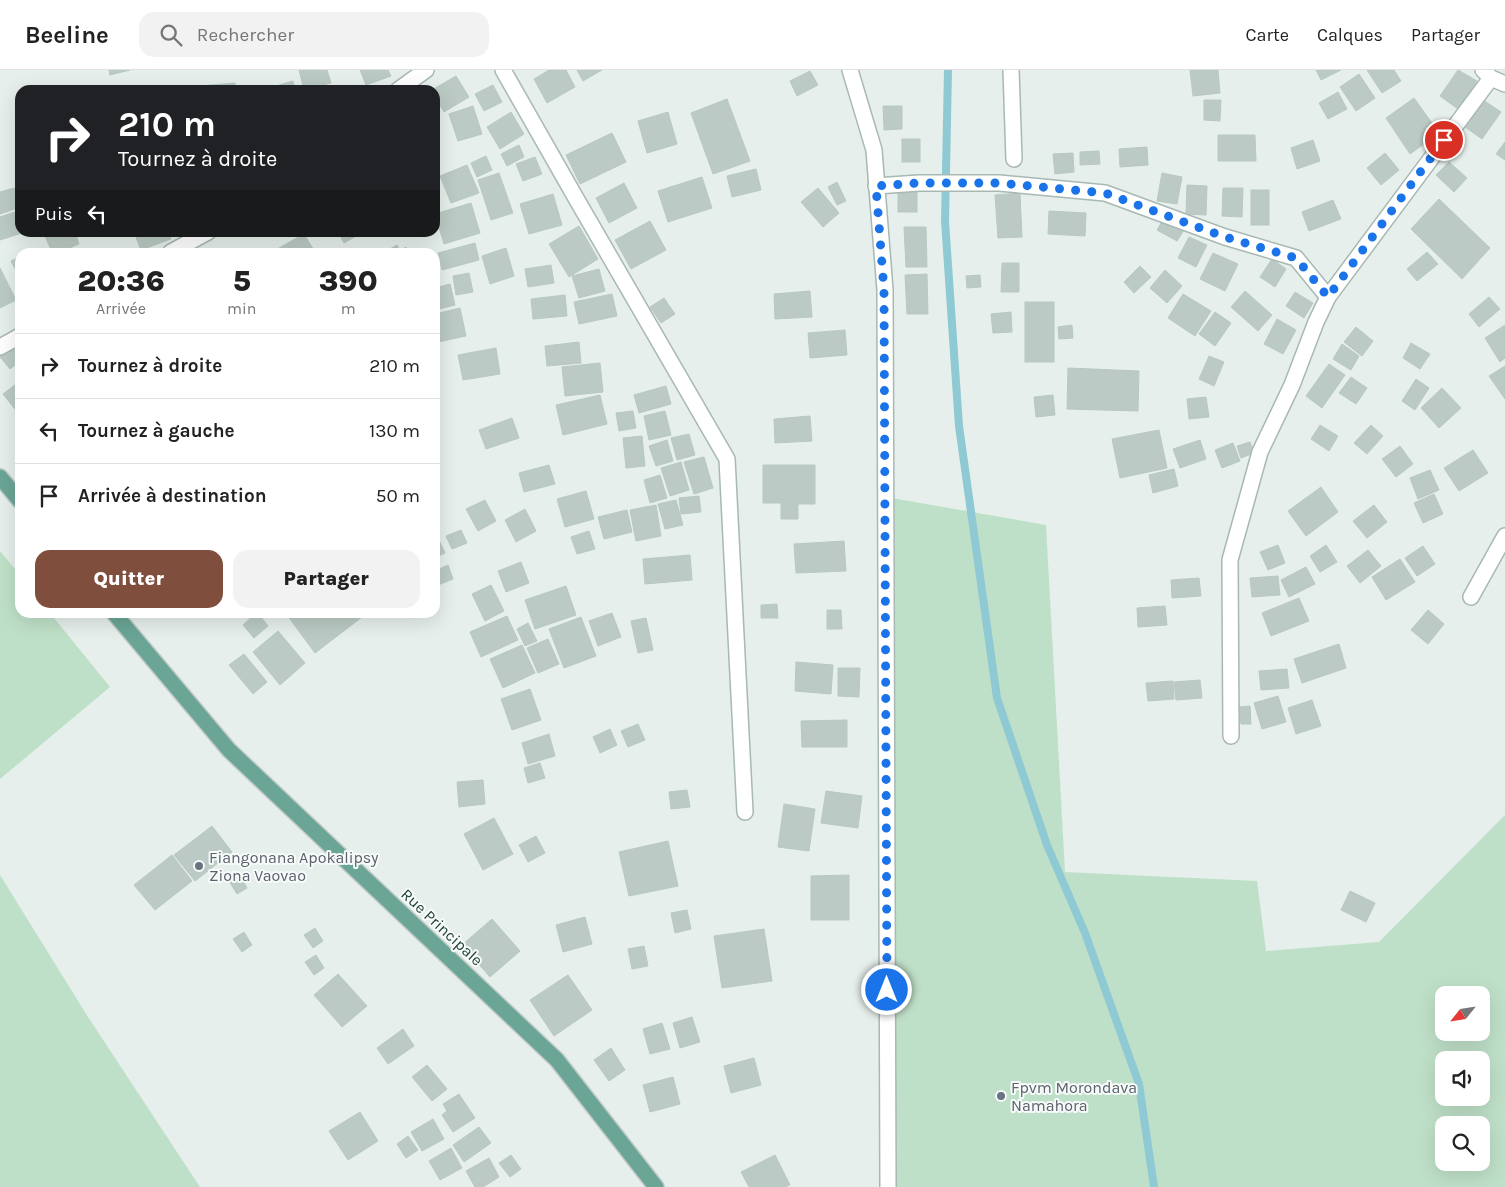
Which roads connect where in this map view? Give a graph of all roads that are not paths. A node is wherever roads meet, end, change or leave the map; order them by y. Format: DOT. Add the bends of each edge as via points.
graph roads {
  1 [pos="426,70"];
  2 [pos="503,70"];
  3 [pos="850,70"];
  4 [pos="1011,70"];
  5 [pos="1493,77"];
  6 [pos="405,85"];
  7 [pos="1014,159"];
  8 [pos="876,186"];
  9 [pos="199,237"];
  10 [pos="179,248"];
  11 [pos="1328,297"];
  12 [pos="15,339"];
  13 [pos="0,347"];
  14 [pos="0,477"];
  15 [pos="15,495"];
  16 [pos="1505,536"];
  17 [pos="1471,597"];
  18 [pos="118,618"];
  19 [pos="1231,736"];
  20 [pos="745,812"];
  21 [pos="656,1187"];
  22 [pos="888,1187"];
  1 -- 6 [label="street"];
  2 -- 20 [label="street" via="727,459"];
  3 -- 8 [label="street" via="874,150"];
  4 -- 7 [label="street"];
  5 -- 11 [label="street"];
  8 -- 11 [label="street" via="999,183 1105,193 1225,237 1296,258"];
  8 -- 22 [label="street" via="885,310"];
  9 -- 10 [label="street"];
  11 -- 19 [label="street" via="1260,452 1230,560"];
  12 -- 13 [label="street"];
  14 -- 15 [label="main road"];
  16 -- 17 [label="street"];
  18 -- 21 [label="main road, Rue Principale" via="229,750 557,1060"];
}
